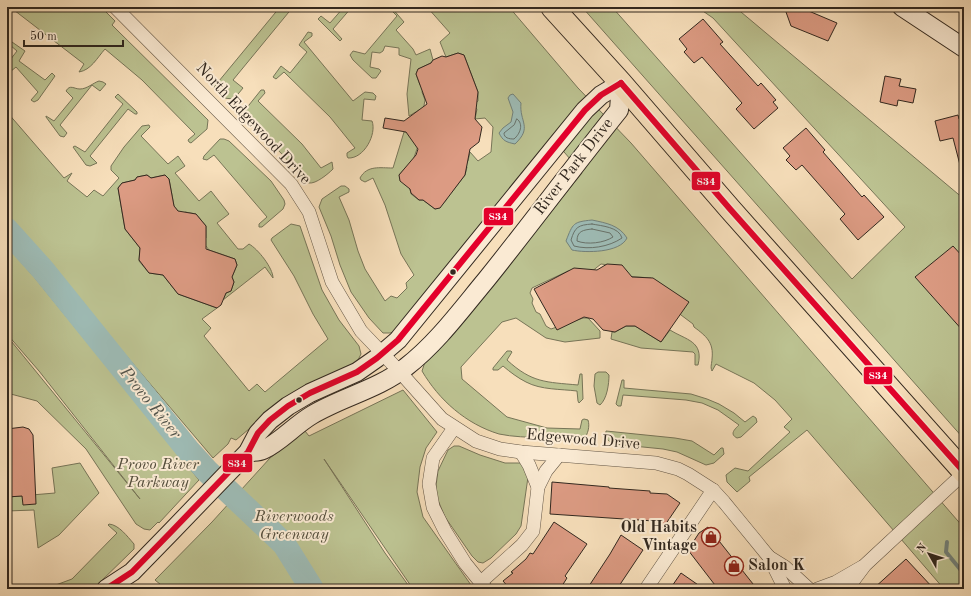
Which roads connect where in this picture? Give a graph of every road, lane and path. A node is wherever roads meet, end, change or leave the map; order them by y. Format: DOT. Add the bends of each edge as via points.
graph roads {
  1 [pos="116,7"];
  2 [pos="552,7"];
  3 [pos="902,7"];
  4 [pos="964,48"];
  5 [pos="621,83"];
  6 [pos="391,362"];
  7 [pos="454,428"];
  8 [pos="248,452"];
  9 [pos="521,452"];
  10 [pos="559,456"];
  11 [pos="964,473"];
  12 [pos="538,487"];
  13 [pos="713,490"];
  14 [pos="769,557"];
  15 [pos="865,565"];
  16 [pos="131,580"];
  17 [pos="484,586"];
  18 [pos="106,589"];
  19 [pos="646,589"];
  20 [pos="785,589"];
  21 [pos="808,589"];
  22 [pos="816,589"];
  23 [pos="847,589"];
  1 -- 6 [label="street, North Edgewood Drive" via="291,184 309,212 332,282 361,331"];
  2 -- 5 [label="highway"];
  3 -- 4 [label="street"];
  5 -- 6 [label="street, River Park Drive" via="601,95 585,110 398,340"];
  5 -- 6 [label="street, River Park Drive" via="619,110 452,321 425,352"];
  5 -- 11 [label="highway"];
  6 -- 7 [label="street, Edgewood Drive" via="432,409"];
  6 -- 8 [label="street" via="357,372 288,406 258,433"];
  6 -- 8 [label="street" via="384,381 312,415 262,451"];
  7 -- 9 [label="street, Edgewood Drive" via="488,446"];
  7 -- 17 [label="street" via="433,458 429,484 432,507 465,564"];
  8 -- 16 [label="street" via="195,507"];
  9 -- 10 [label="street, Edgewood Drive"];
  9 -- 12 [label="street"];
  10 -- 12 [label="street"];
  10 -- 13 [label="street, Edgewood Drive" via="666,466 688,474"];
  11 -- 15 [label="street"];
  12 -- 17 [label="street" via="533,530"];
  13 -- 14 [label="street, Edgewood Drive"];
  13 -- 19 [label="street"];
  14 -- 20 [label="street, Edgewood Drive"];
  14 -- 21 [label="street, Edgewood Drive" via="785,567"];
  15 -- 22 [label="street" via="836,582"];
  15 -- 23 [label="street"];
  16 -- 18 [label="street"];
  21 -- 22 [label="street"];
}
